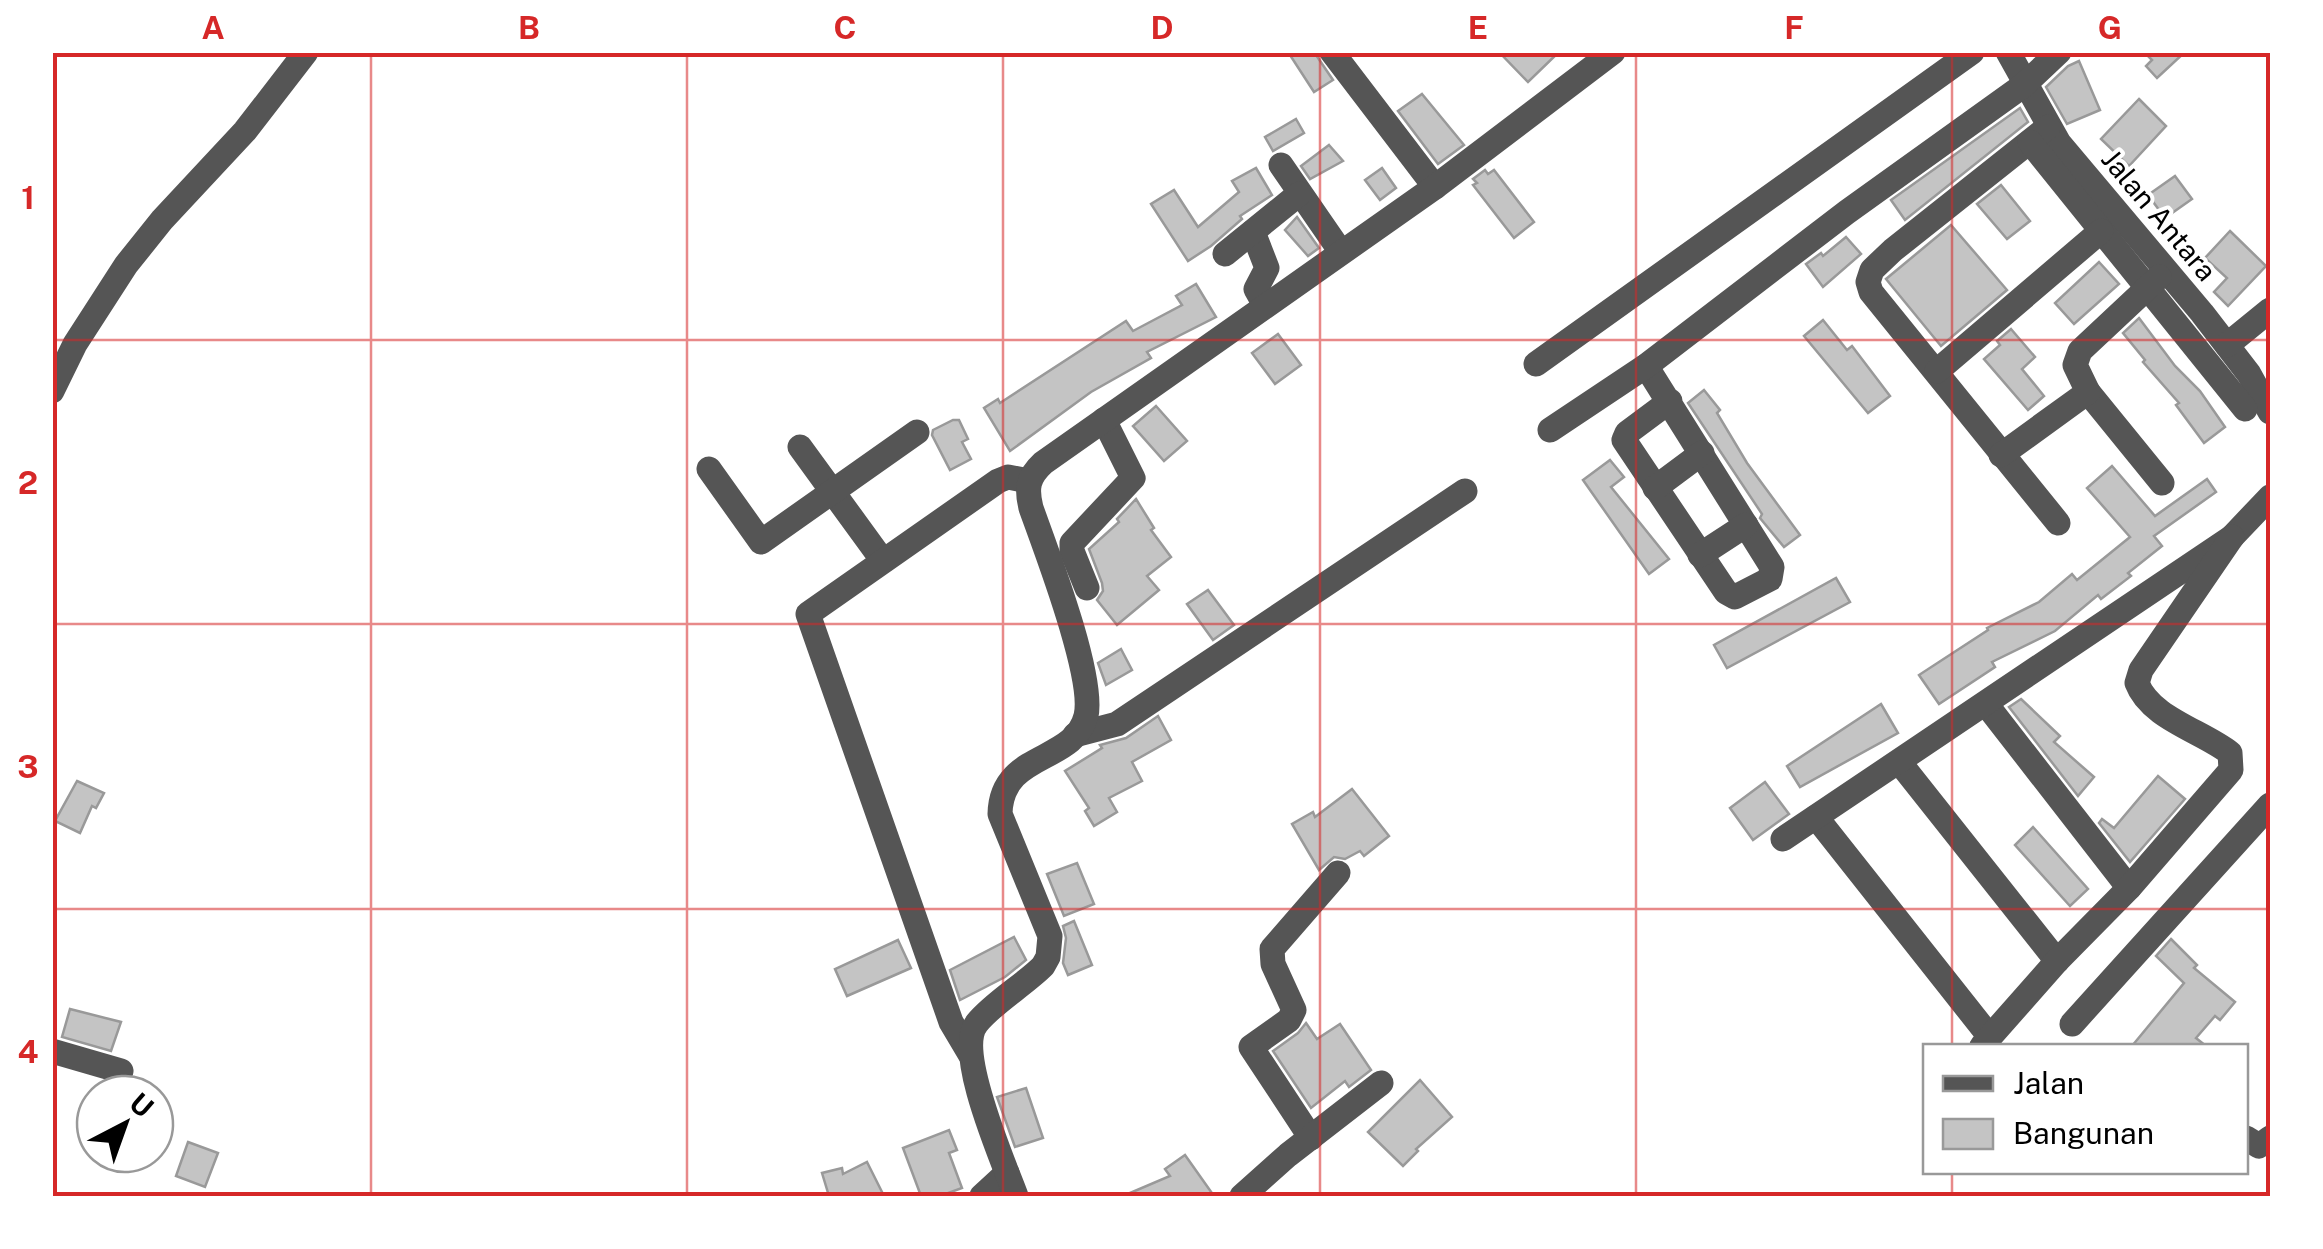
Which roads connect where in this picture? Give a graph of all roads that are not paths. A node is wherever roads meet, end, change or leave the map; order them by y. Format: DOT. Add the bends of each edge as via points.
graph roads {
  1 [pos="306,52"];
  2 [pos="1332,52"];
  3 [pos="1613,52"];
  4 [pos="1972,52"];
  5 [pos="2008,52"];
  6 [pos="2059,52"];
  7 [pos="2024,86"];
  8 [pos="2039,135"];
  9 [pos="1281,164"];
  10 [pos="1435,187"];
  11 [pos="1299,194"];
  12 [pos="2100,231"];
  13 [pos="1253,232"];
  14 [pos="1341,252"];
  15 [pos="1225,254"];
  16 [pos="2165,269"];
  17 [pos="2148,290"];
  18 [pos="1265,305"];
  19 [pos="2270,310"];
  20 [pos="2227,345"];
  21 [pos="1536,364"];
  22 [pos="1646,366"];
  23 [pos="1937,371"];
  24 [pos="52,390"];
  25 [pos="2088,392"];
  26 [pos="1670,401"];
  27 [pos="2258,411"];
  28 [pos="1104,420"];
  29 [pos="1550,430"];
  30 [pos="917,432"];
  31 [pos="800,446"];
  32 [pos="1702,454"];
  33 [pos="2001,456"];
  34 [pos="709,469"];
  35 [pos="1029,481"];
  36 [pos="2162,483"];
  37 [pos="1655,488"];
  38 [pos="1465,491"];
  39 [pos="833,492"];
  40 [pos="2270,498"];
  41 [pos="2058,523"];
  42 [pos="1746,525"];
  43 [pos="2232,537"];
  44 [pos="1700,555"];
  45 [pos="883,561"];
  46 [pos="1087,588"];
  47 [pos="1986,704"];
  48 [pos="1075,736"];
  49 [pos="1900,763"];
  50 [pos="2270,805"];
  51 [pos="1816,817"];
  52 [pos="1783,839"];
  53 [pos="1338,873"];
  54 [pos="2129,888"];
  55 [pos="2057,961"];
  56 [pos="2072,1024"];
  57 [pos="1986,1042"];
  58 [pos="52,1051"];
  59 [pos="970,1054"];
  60 [pos="120,1071"];
  61 [pos="1381,1084"];
  62 [pos="1311,1138"];
  63 [pos="2270,1138"];
  64 [pos="2248,1139"];
  65 [pos="1012,1184"];
  66 [pos="982,1196"];
  67 [pos="1242,1196"];
  1 -- 24 [label="street" via="126,265"];
  2 -- 10 [label="street"];
  3 -- 10 [label="street"];
  4 -- 21 [label="street"];
  5 -- 7 [label="street, Jalan Antara"];
  6 -- 7 [label="street"];
  7 -- 8 [label="street, Jalan Antara"];
  7 -- 22 [label="street"];
  8 -- 12 [label="street"];
  8 -- 16 [label="street, Jalan Antara"];
  8 -- 23 [label="street" via="1893,250 1869,277 1872,292"];
  9 -- 11 [label="street"];
  10 -- 14 [label="street"];
  11 -- 13 [label="street"];
  11 -- 14 [label="street"];
  12 -- 17 [label="street"];
  12 -- 23 [label="street"];
  13 -- 15 [label="street"];
  13 -- 18 [label="street" via="1267,268 1256,289"];
  14 -- 18 [label="street"];
  16 -- 17 [label="street"];
  16 -- 20 [label="street, Jalan Antara"];
  17 -- 25 [label="street" via="2078,354 2075,365"];
  17 -- 27 [label="street"];
  18 -- 28 [label="street"];
  19 -- 20 [label="street"];
  20 -- 27 [label="street, Jalan Antara" via="2249,374"];
  22 -- 26 [label="street"];
  22 -- 29 [label="street"];
  23 -- 33 [label="street"];
  25 -- 33 [label="street"];
  25 -- 36 [label="street"];
  26 -- 32 [label="street"];
  26 -- 37 [label="street" via="1624,440"];
  28 -- 35 [label="street" via="1043,463"];
  28 -- 46 [label="street" via="1133,478 1072,543"];
  30 -- 39 [label="street"];
  31 -- 39 [label="street"];
  32 -- 37 [label="street"];
  32 -- 42 [label="street"];
  33 -- 41 [label="street"];
  34 -- 39 [label="street" via="761,542"];
  35 -- 45 [label="street" via="998,481"];
  35 -- 48 [label="street" via="1086,686 1086,716"];
  37 -- 44 [label="street"];
  38 -- 48 [label="street" via="1117,724"];
  39 -- 45 [label="street"];
  40 -- 43 [label="street"];
  42 -- 44 [label="street"];
  42 -- 44 [label="street" via="1772,566 1770,579 1730,596"];
  43 -- 47 [label="street"];
  43 -- 54 [label="street" via="2137,683 2144,698 2230,753 2231,770"];
  45 -- 59 [label="street" via="808,614 952,1022"];
  47 -- 49 [label="street"];
  47 -- 54 [label="street"];
  48 -- 59 [label="street" via="1010,778 1000,796 1000,814 1050,946 1043,966 977,1022"];
  49 -- 51 [label="street"];
  49 -- 55 [label="street"];
  50 -- 56 [label="street"];
  51 -- 52 [label="street"];
  51 -- 57 [label="street"];
  53 -- 62 [label="street" via="1275,942 1274,964 1294,1010 1250,1047"];
  54 -- 55 [label="street"];
  55 -- 57 [label="street"];
  58 -- 60 [label="street"];
  59 -- 65 [label="street"];
  61 -- 62 [label="street"];
  62 -- 67 [label="street"];
  63 -- 64 [label="street" via="2259,1146"];
  65 -- 66 [label="street"];
}
